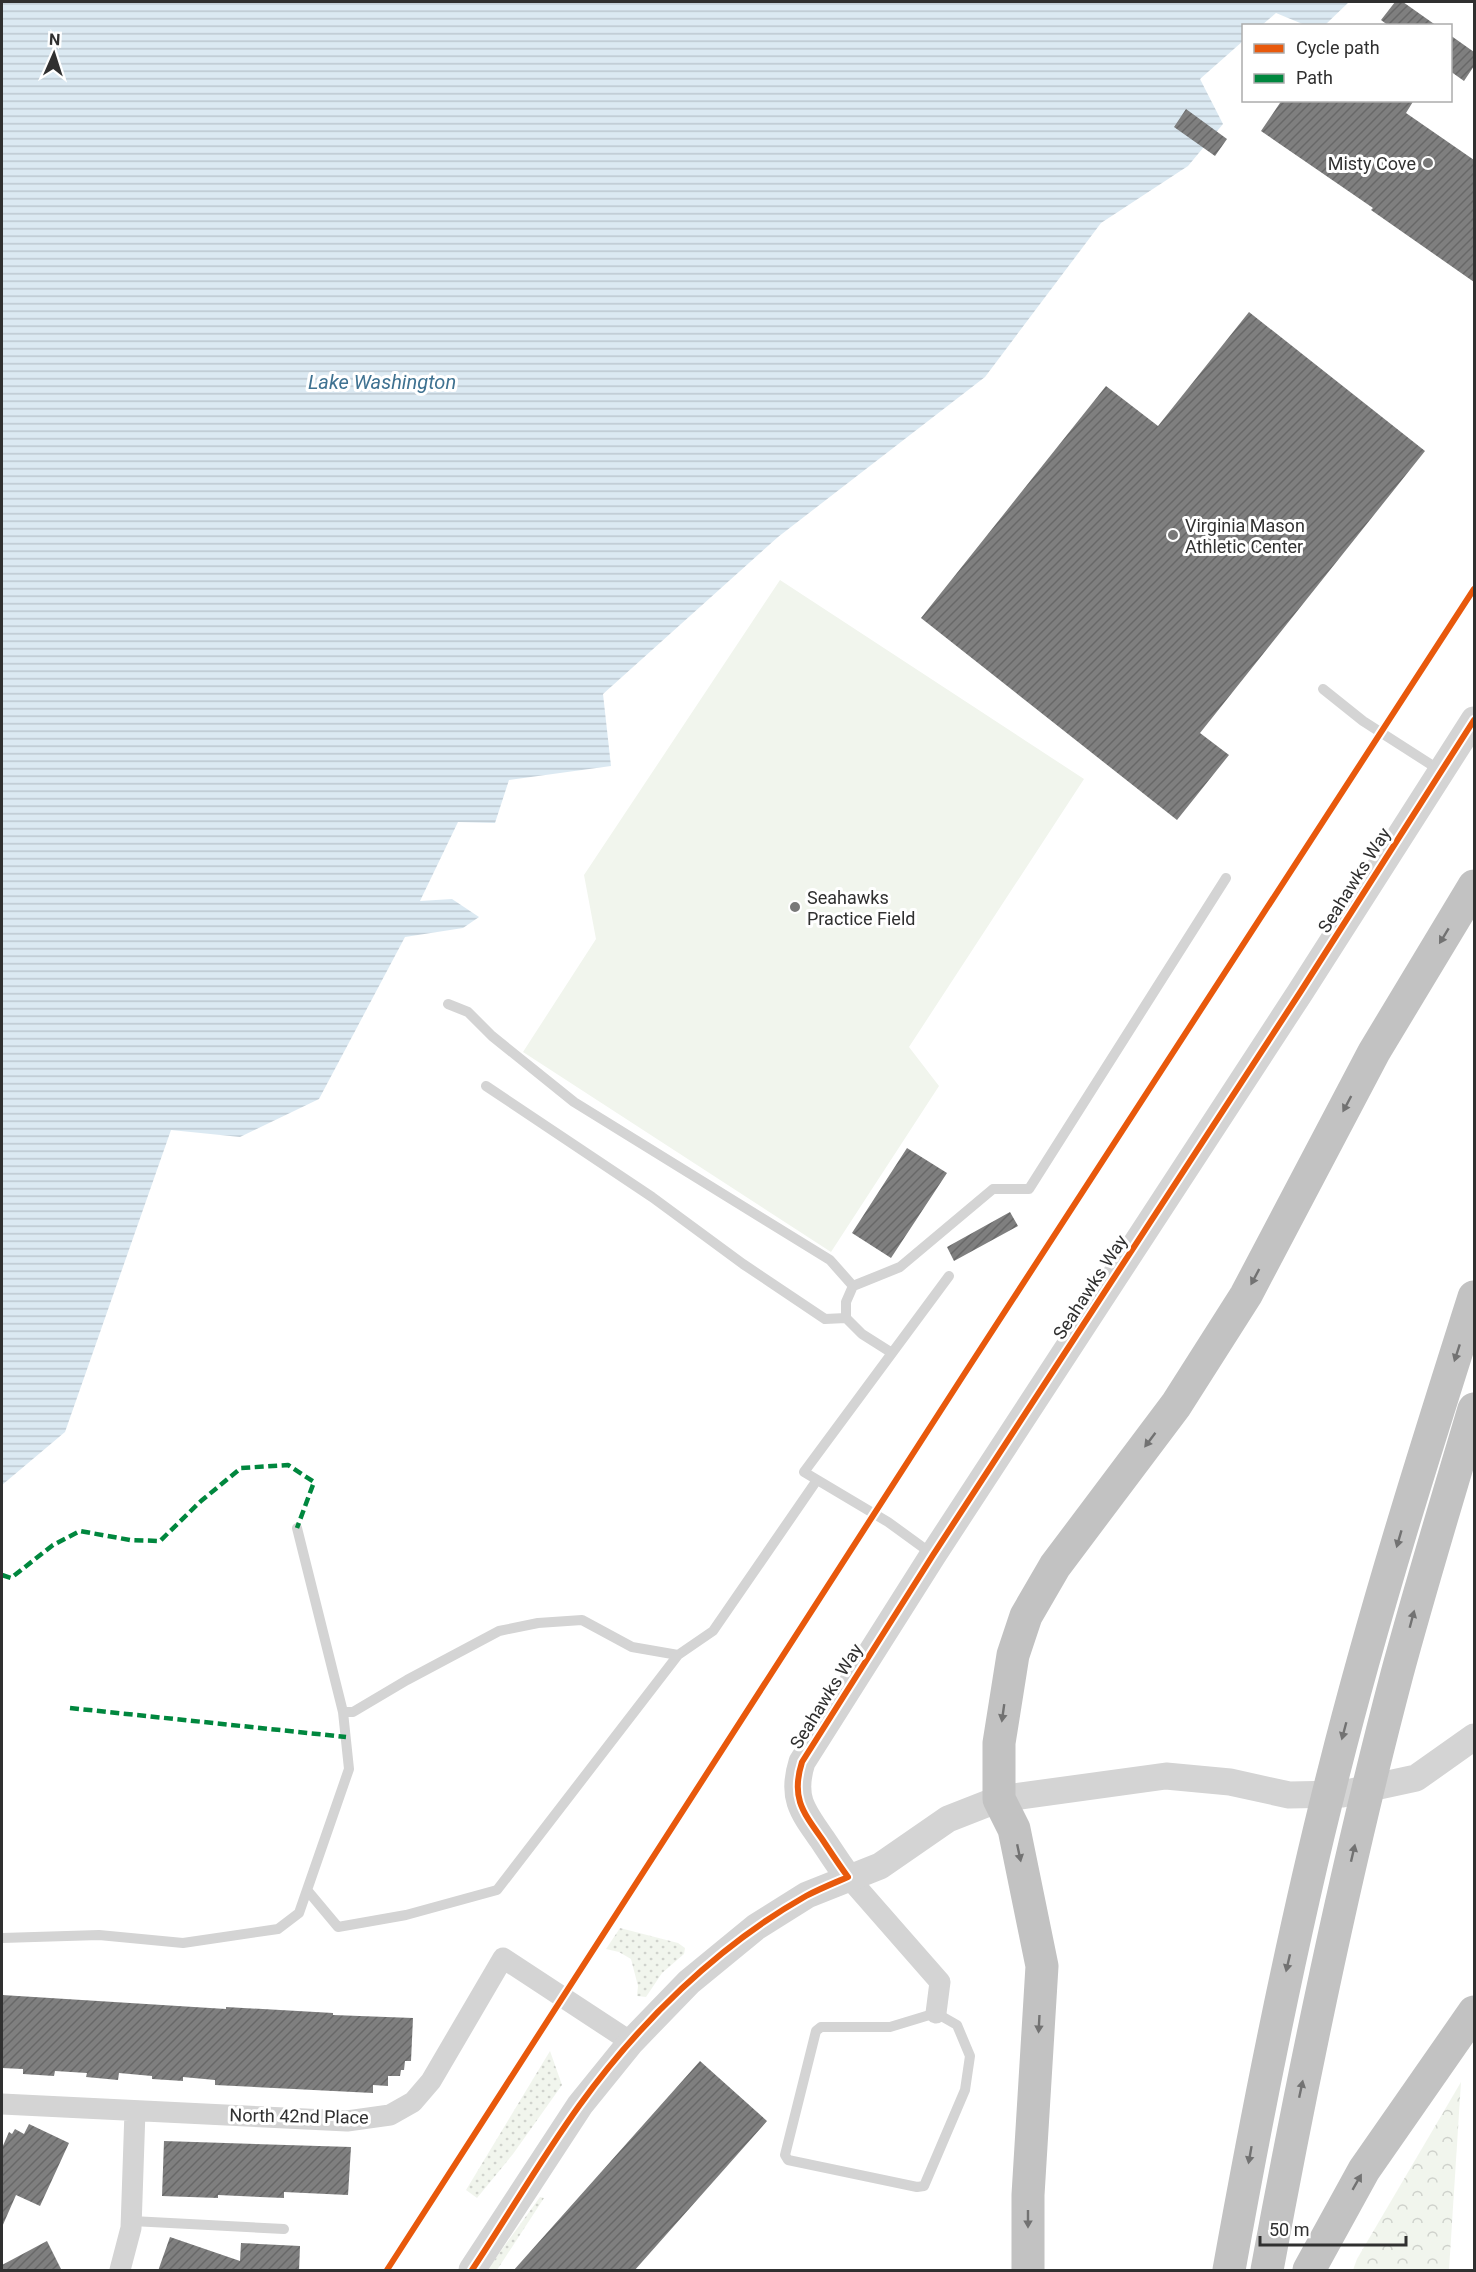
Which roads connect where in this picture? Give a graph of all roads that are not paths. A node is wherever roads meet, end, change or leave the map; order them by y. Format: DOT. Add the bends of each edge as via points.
graph roads {
  1 [pos="1323,689"];
  2 [pos="1474,720"];
  3 [pos="1441,771"];
  4 [pos="1226,878"];
  5 [pos="1474,886"];
  6 [pos="448,1004"];
  7 [pos="486,1086"];
  8 [pos="949,1276"];
  9 [pos="853,1286"];
  10 [pos="1474,1297"];
  11 [pos="846,1318"];
  12 [pos="892,1353"];
  13 [pos="1474,1409"];
  14 [pos="817,1480"];
  15 [pos="297,1528"];
  16 [pos="933,1555"];
  17 [pos="678,1656"];
  18 [pos="343,1712"];
  19 [pos="1474,1737"];
  20 [pos="999,1798"];
  21 [pos="848,1877"];
  22 [pos="307,1890"];
  23 [pos="2,1938"];
  24 [pos="1474,2012"];
  25 [pos="936,2013"];
  26 [pos="631,2042"];
  27 [pos="2,2104"];
  28 [pos="135,2111"];
  29 [pos="132,2222"];
  30 [pos="284,2229"];
  31 [pos="120,2271"];
  32 [pos="472,2271"];
  33 [pos="1028,2271"];
  34 [pos="1229,2271"];
  35 [pos="1267,2271"];
  36 [pos="1309,2271"];
  1 -- 3 [label="lane" via="1363,721"];
  2 -- 3 [label="street, Seahawks Way"];
  3 -- 16 [label="street, Seahawks Way"];
  4 -- 9 [label="lane" via="1029,1189 993,1189 900,1267"];
  5 -- 20 [label="highway, one-way" via="1374,1053 1246,1295 1176,1405 1056,1566 1026,1616 1013,1656 1005,1701 999,1743"];
  6 -- 9 [label="lane" via="468,1011 492,1036 574,1102 830,1260"];
  7 -- 11 [label="lane" via="825,1319"];
  8 -- 12 [label="lane"];
  9 -- 11 [label="lane" via="846,1302"];
  10 -- 34 [label="highway, one-way" via="1359,1675 1301,1906 1262,2085"];
  11 -- 12 [label="lane" via="862,1334"];
  12 -- 14 [label="lane" via="804,1472"];
  35 -- 13 [label="highway, one-way" via="1340,1910 1397,1676"];
  14 -- 16 [label="lane" via="888,1522"];
  14 -- 17 [label="lane" via="713,1631"];
  15 -- 18 [label="lane"];
  16 -- 21 [label="street, Seahawks Way" via="810,1747 797,1779 804,1815"];
  17 -- 18 [label="lane" via="633,1647 582,1620 538,1623 499,1630 353,1712"];
  17 -- 22 [label="lane" via="497,1890 406,1915 338,1927"];
  18 -- 22 [label="lane" via="349,1769"];
  19 -- 20 [label="street" via="1416,1778 1342,1794 1289,1795 1230,1782 1166,1776"];
  20 -- 21 [label="street" via="948,1819 880,1866"];
  20 -- 33 [label="highway, one-way" via="1014,1829 1042,1966 1028,2195"];
  21 -- 25 [label="street" via="940,1982"];
  21 -- 26 [label="street" via="807,1895 756,1927 689,1982"];
  22 -- 23 [label="lane" via="299,1913 278,1929 183,1943 99,1935"];
  36 -- 24 [label="highway, one-way" via="1364,2170"];
  25 -- 25 [label="lane" via="890,2027 820,2027 785,2155 788,2160 924,2186 965,2090 970,2056 957,2025"];
  26 -- 28 [label="street, North 42nd Place" via="503,1958 431,2081 413,2102 390,2115 347,2121"];
  26 -- 32 [label="street" via="580,2105"];
  27 -- 28 [label="street, North 42nd Place"];
  28 -- 29 [label="street"];
  29 -- 30 [label="lane"];
  29 -- 31 [label="street"];
}
